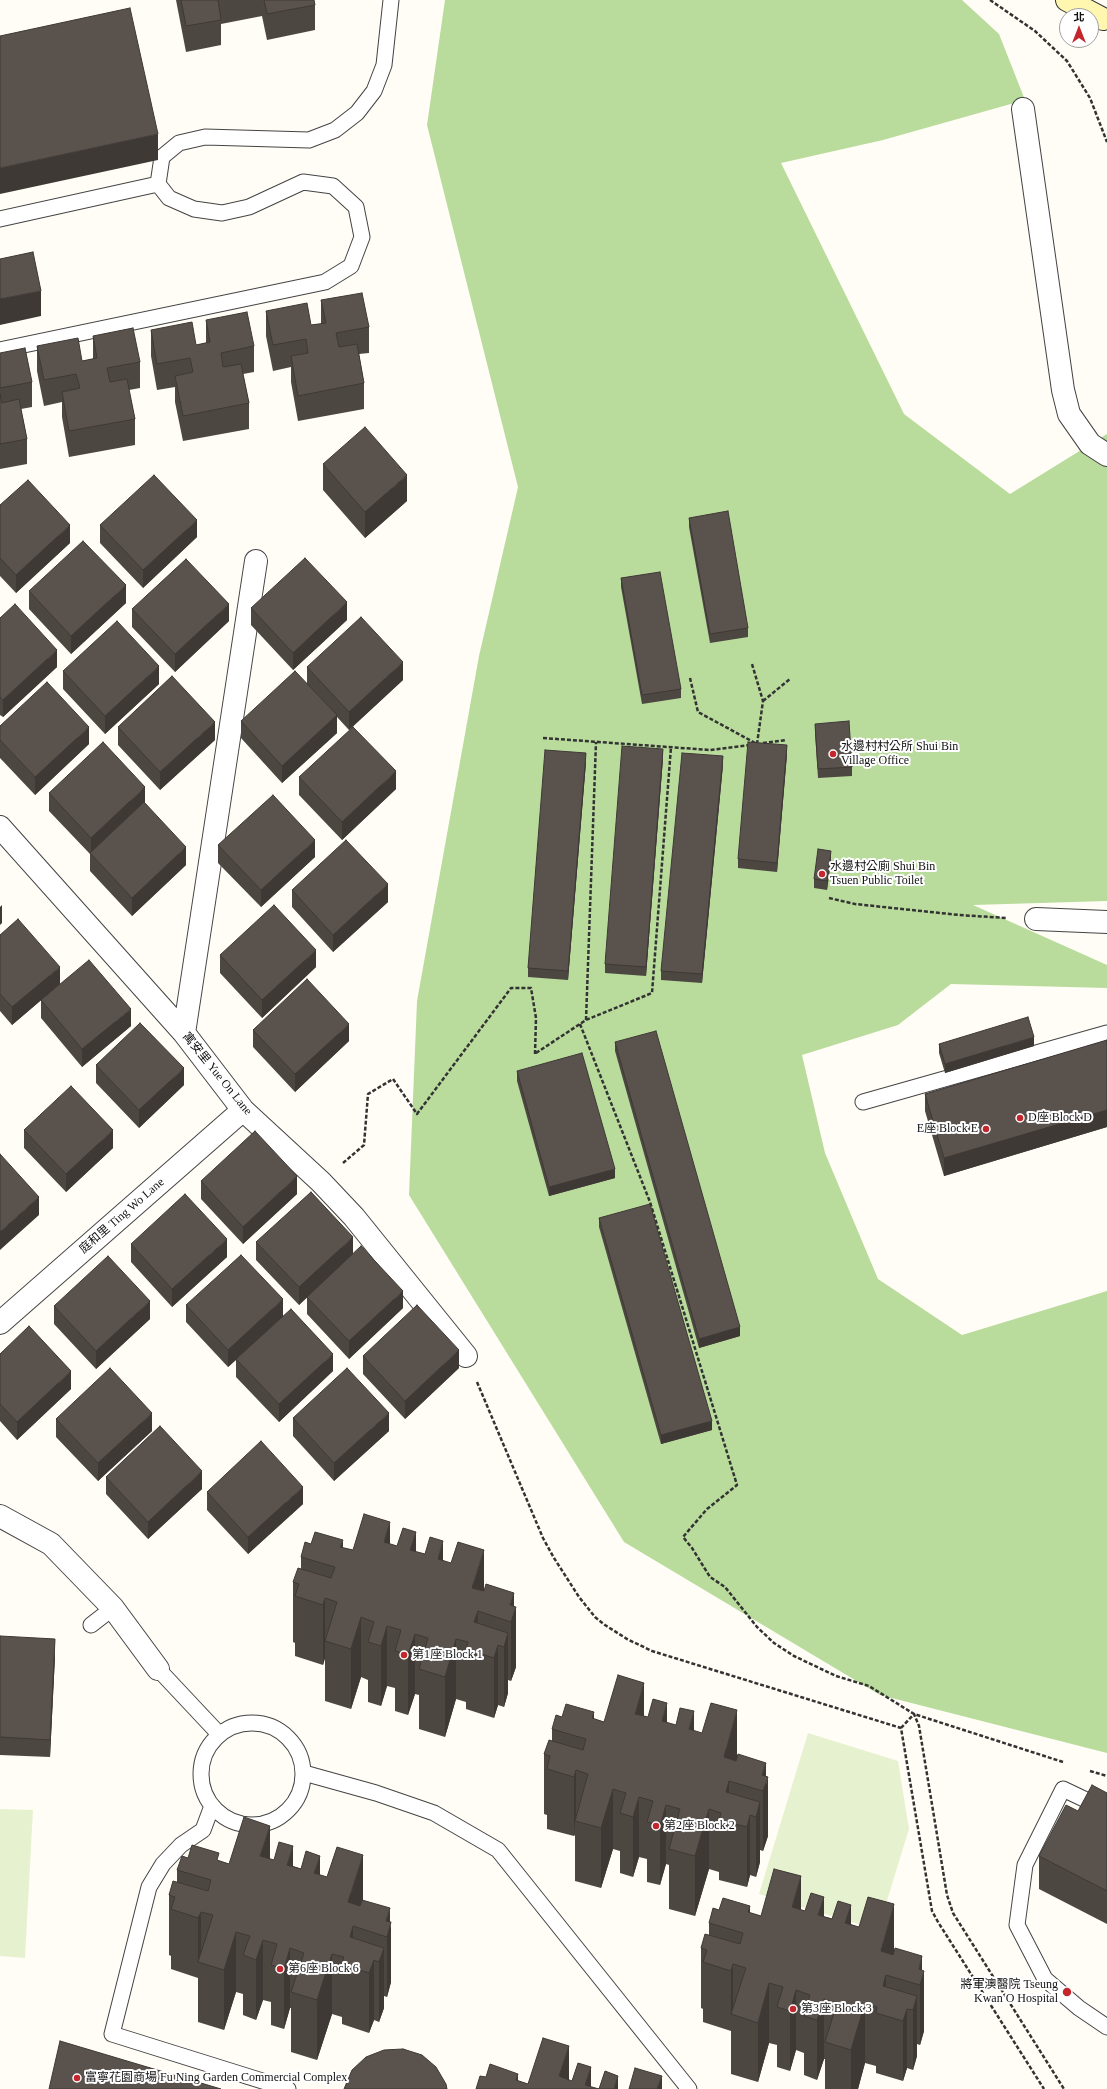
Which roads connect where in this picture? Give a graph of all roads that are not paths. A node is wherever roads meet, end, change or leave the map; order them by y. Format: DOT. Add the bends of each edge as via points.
graph roads {
  1 [pos="391,0"];
  2 [pos="1067,0"];
  3 [pos="1103,14"];
  4 [pos="1023,109"];
  5 [pos="158,184"];
  6 [pos="0,219"];
  7 [pos="0,350"];
  8 [pos="1107,455"];
  9 [pos="256,561"];
  10 [pos="0,827"];
  11 [pos="1036,919"];
  12 [pos="1107,922"];
  13 [pos="184,1033"];
  14 [pos="1107,1033"];
  15 [pos="863,1102"];
  16 [pos="243,1110"];
  17 [pos="0,1323"];
  18 [pos="466,1356"];
  19 [pos="0,1516"];
  20 [pos="113,1608"];
  21 [pos="91,1625"];
  22 [pos="158,1669"];
  23 [pos="219,1734"];
  24 [pos="304,1773"];
  25 [pos="212,1806"];
  26 [pos="1107,1810"];
  27 [pos="1107,2027"];
  28 [pos="288,2089"];
  29 [pos="689,2089"];
  1 -- 5 [label="lane" via="384,65 374,91 357,113 335,130 309,140 205,137 179,143 162,157"];
  2 -- 3 [label="main road"];
  4 -- 8 [label="street" via="1063,390 1069,414 1090,444"];
  5 -- 6 [label="lane"];
  5 -- 7 [label="lane" via="169,198 194,209 222,213 249,207 302,182 333,186 356,207 362,237 351,266 325,282"];
  9 -- 13 [label="street"];
  10 -- 13 [label="street, 寓安里 Yue On Lane"];
  11 -- 12 [label="street"];
  13 -- 16 [label="street, 寓安里 Yue On Lane"];
  14 -- 15 [label="lane"];
  16 -- 17 [label="street, 庭和里 Ting Wo Lane"];
  16 -- 18 [label="street, 寓安里 Yue On Lane" via="322,1182 354,1217"];
  19 -- 20 [label="street" via="51,1544"];
  20 -- 21 [label="lane"];
  20 -- 22 [label="street"];
  22 -- 23 [label="lane"];
  23 -- 24 [label="lane" via="233,1726 249,1722 271,1726 293,1742 301,1757"];
  23 -- 25 [label="lane" via="202,1761 204,1793"];
  24 -- 25 [label="lane" via="295,1803 284,1814 270,1822 254,1825 238,1823 224,1817"];
  24 -- 29 [label="lane" via="376,1793 434,1813 498,1850"];
  25 -- 28 [label="lane" via="203,1830 181,1845 163,1864 149,1887 112,2034"];
  26 -- 27 [label="lane" via="1063,1789 1025,1865 1017,1925 1045,1979 1079,2008"];
}
